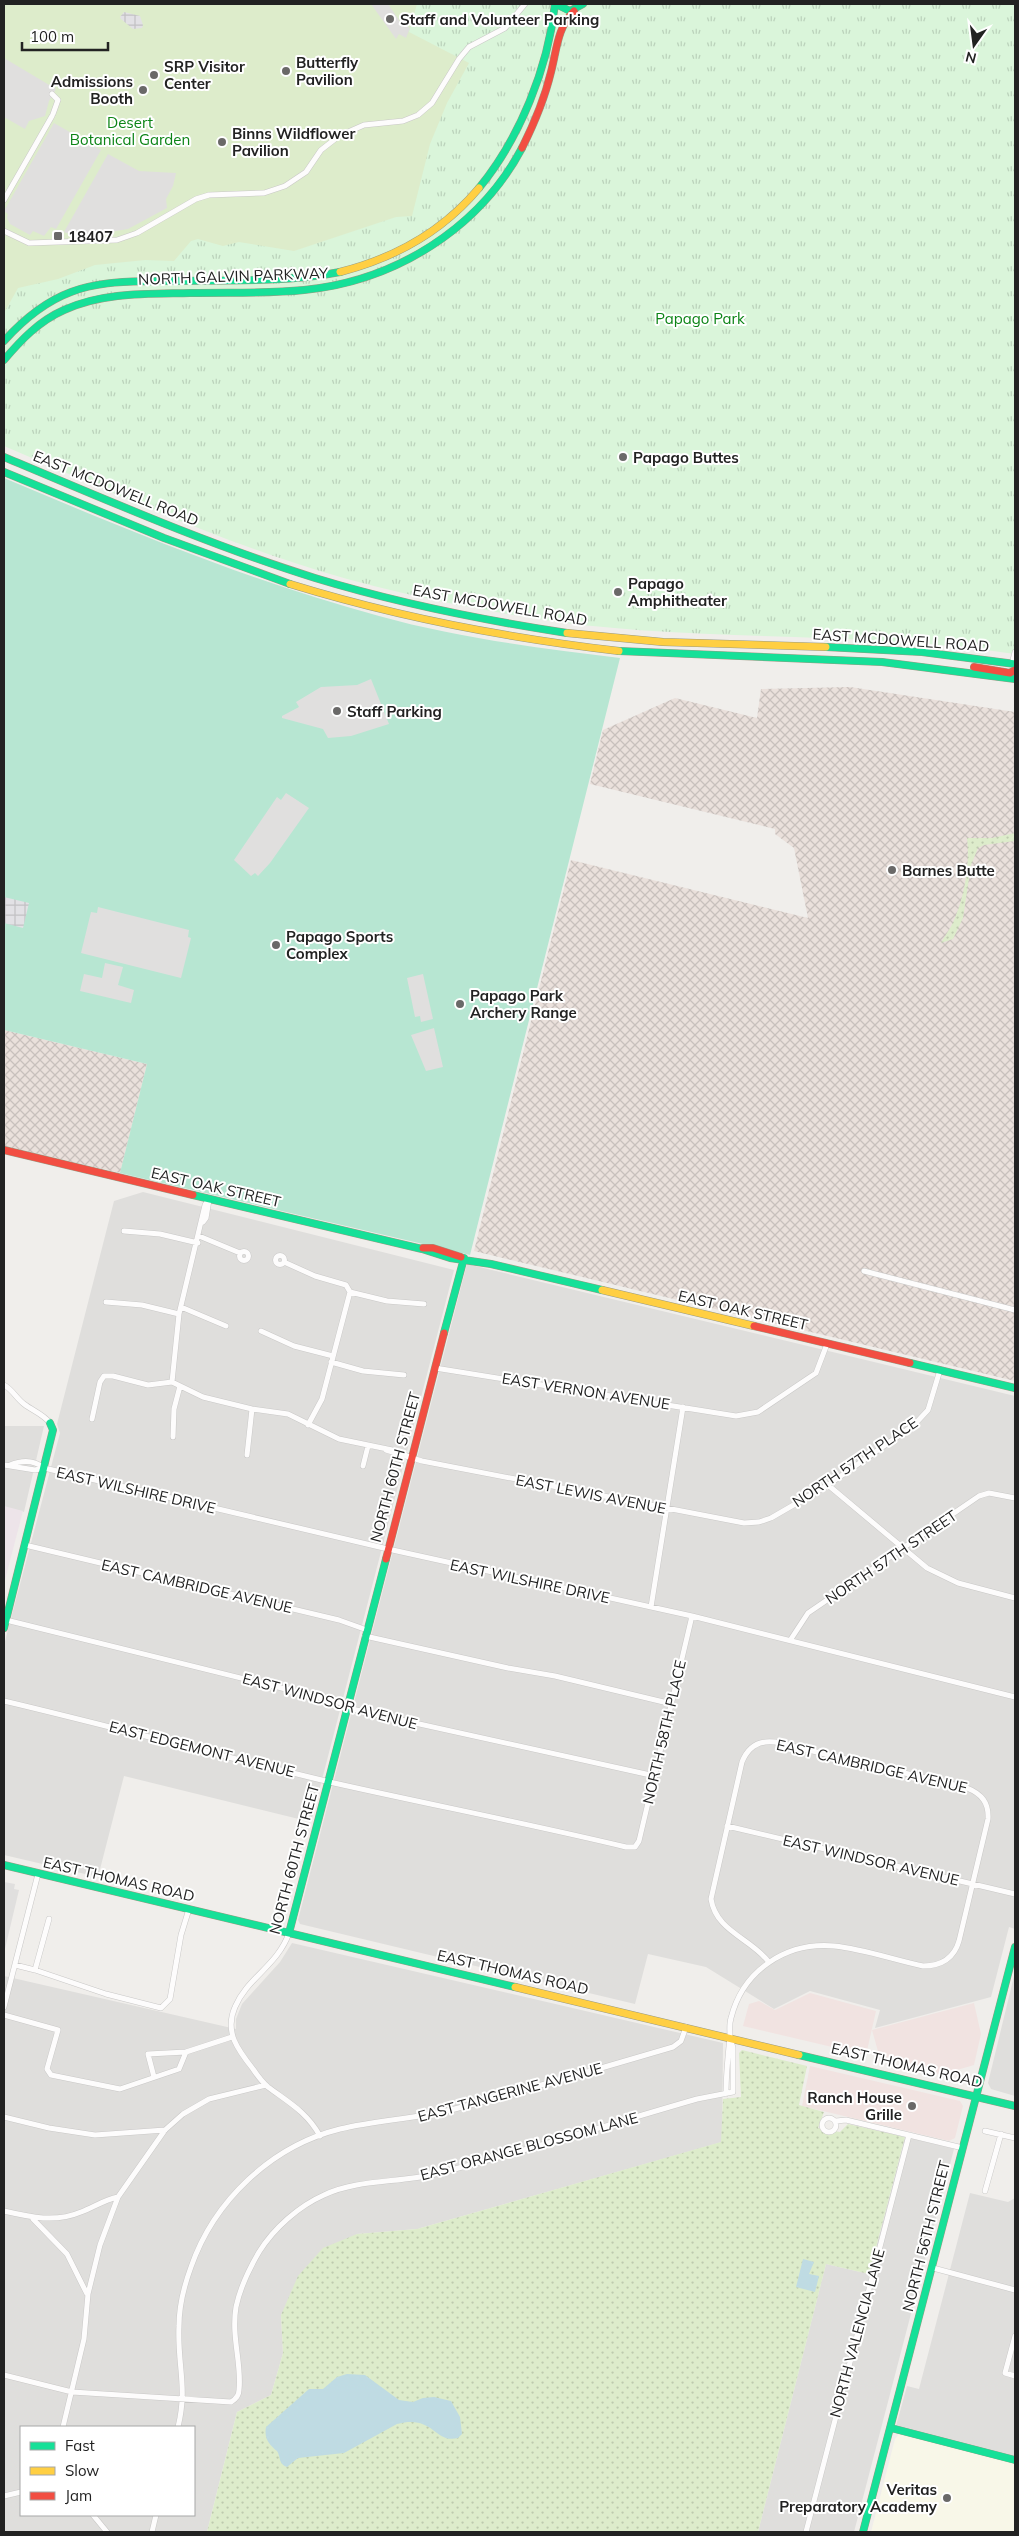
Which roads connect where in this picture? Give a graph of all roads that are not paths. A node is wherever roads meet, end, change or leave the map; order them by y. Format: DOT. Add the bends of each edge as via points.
graph roads {
  1 [pos="526,4"];
  2 [pos="556,4"];
  3 [pos="583,4"];
  4 [pos="574,11"];
  5 [pos="52,94"];
  6 [pos="4,200"];
  7 [pos="4,231"];
  8 [pos="4,341"];
  9 [pos="4,360"];
  10 [pos="4,457"];
  11 [pos="4,472"];
  12 [pos="1015,652"];
  13 [pos="933,666"];
  14 [pos="1014,666"];
  15 [pos="1015,679"];
  16 [pos="4,1150"];
  17 [pos="209,1199"];
  18 [pos="124,1231"];
  19 [pos="199,1236"];
  20 [pos="198,1243"];
  21 [pos="240,1253"];
  22 [pos="464,1258"];
  23 [pos="284,1262"];
  24 [pos="864,1271"];
  25 [pos="350,1292"];
  26 [pos="106,1302"];
  27 [pos="424,1304"];
  28 [pos="180,1307"];
  29 [pos="1015,1310"];
  30 [pos="179,1314"];
  31 [pos="226,1326"];
  32 [pos="261,1331"];
  33 [pos="827,1344"];
  34 [pos="333,1356"];
  35 [pos="331,1362"];
  36 [pos="435,1368"];
  37 [pos="940,1370"];
  38 [pos="404,1375"];
  39 [pos="172,1382"];
  40 [pos="4,1385"];
  41 [pos="180,1386"];
  42 [pos="1015,1388"];
  43 [pos="683,1407"];
  44 [pos="252,1409"];
  45 [pos="92,1418"];
  46 [pos="50,1423"];
  47 [pos="308,1424"];
  48 [pos="173,1437"];
  49 [pos="368,1446"];
  50 [pos="246,1455"];
  51 [pos="411,1458"];
  52 [pos="7,1465"];
  53 [pos="363,1466"];
  54 [pos="44,1468"];
  55 [pos="828,1485"];
  56 [pos="1015,1498"];
  57 [pos="666,1508"];
  58 [pos="771,1518"];
  59 [pos="25,1544"];
  60 [pos="388,1549"];
  61 [pos="903,1549"];
  62 [pos="1015,1598"];
  63 [pos="651,1607"];
  64 [pos="692,1616"];
  65 [pos="6,1620"];
  66 [pos="4,1628"];
  67 [pos="366,1633"];
  68 [pos="791,1639"];
  69 [pos="1015,1697"];
  70 [pos="4,1701"];
  71 [pos="672,1704"];
  72 [pos="347,1706"];
  73 [pos="655,1776"];
  74 [pos="329,1781"];
  75 [pos="727,1826"];
  76 [pos="635,1847"];
  77 [pos="4,1865"];
  78 [pos="38,1874"];
  79 [pos="973,1884"];
  80 [pos="1015,1894"];
  81 [pos="189,1909"];
  82 [pos="48,1919"];
  83 [pos="289,1933"];
  84 [pos="1015,1947"];
  85 [pos="768,1962"];
  86 [pos="15,1965"];
  87 [pos="35,1970"];
  88 [pos="4,2006"];
  89 [pos="4,2015"];
  90 [pos="686,2027"];
  91 [pos="232,2037"];
  92 [pos="730,2037"];
  93 [pos="186,2052"];
  94 [pos="154,2078"];
  95 [pos="266,2085"];
  96 [pos="726,2094"];
  97 [pos="976,2096"];
  98 [pos="1015,2106"];
  99 [pos="4,2117"];
  100 [pos="836,2121"];
  101 [pos="165,2130"];
  102 [pos="986,2130"];
  103 [pos="1001,2134"];
  104 [pos="909,2135"];
  105 [pos="320,2136"];
  106 [pos="1015,2138"];
  107 [pos="963,2148"];
  108 [pos="985,2191"];
  109 [pos="118,2198"];
  110 [pos="4,2211"];
  111 [pos="33,2219"];
  112 [pos="933,2268"];
  113 [pos="1015,2290"];
  114 [pos="88,2294"];
  115 [pos="1015,2336"];
  116 [pos="4,2375"];
  117 [pos="1015,2376"];
  118 [pos="72,2392"];
  119 [pos="183,2400"];
  120 [pos="63,2426"];
  121 [pos="178,2426"];
  122 [pos="891,2428"];
  123 [pos="1015,2460"];
  124 [pos="20,2492"];
  125 [pos="4,2496"];
  126 [pos="94,2516"];
  127 [pos="156,2516"];
  128 [pos="107,2532"];
  129 [pos="152,2532"];
  130 [pos="806,2532"];
  131 [pos="863,2532"];
  1 -- 7 [label="street" via="505,28 464,52 432,103 418,116 353,128 322,150 299,178 274,191 209,195 117,240 29,243"];
  2 -- 4 [label="main road"];
  2 -- 8 [label="main road, NORTH GALVIN PARKWAY" via="545,52 504,153 467,202 415,243 374,262 322,275 128,281 81,288 38,309"];
  3 -- 4 [label="main road, NORTH GALVIN PARKWAY"];
  4 -- 9 [label="main road, NORTH GALVIN PARKWAY" via="562,24 550,78 528,135 512,165 470,217 428,250 384,272 330,287 123,294 86,301 39,324 18,342"];
  5 -- 6 [label="street" via="58,100 52,115"];
  10 -- 14 [label="main road, EAST MCDOWELL ROAD" via="254,556 362,591 456,613 610,638 956,655"];
  11 -- 13 [label="main road, EAST MCDOWELL ROAD" via="254,572 334,597 459,627 627,652"];
  12 -- 14 [label="street"];
  13 -- 14 [label="main road" via="940,663 1010,672"];
  13 -- 15 [label="main road, EAST MCDOWELL ROAD"];
  16 -- 17 [label="main road, EAST OAK STREET"];
  17 -- 19 [label="street"];
  17 -- 22 [label="main road, EAST OAK STREET" via="422,1248 450,1258"];
  18 -- 20 [label="street" via="160,1234"];
  19 -- 20 [label="street"];
  19 -- 21 [label="street"];
  20 -- 28 [label="street"];
  22 -- 33 [label="main road, EAST OAK STREET"];
  22 -- 36 [label="main road, NORTH 60TH STREET"];
  23 -- 25 [label="street" via="315,1276 346,1284"];
  24 -- 29 [label="street"];
  25 -- 27 [label="street" via="387,1301"];
  25 -- 34 [label="street"];
  26 -- 30 [label="street" via="142,1305"];
  28 -- 30 [label="street"];
  28 -- 31 [label="street"];
  30 -- 39 [label="street"];
  32 -- 34 [label="street" via="294,1346"];
  33 -- 37 [label="main road, EAST OAK STREET"];
  33 -- 43 [label="street, EAST VERNON AVENUE" via="816,1373 758,1412 736,1416"];
  34 -- 35 [label="street"];
  35 -- 38 [label="street" via="363,1371"];
  35 -- 47 [label="street" via="322,1399"];
  36 -- 43 [label="street, EAST VERNON AVENUE"];
  36 -- 51 [label="main road, NORTH 60TH STREET"];
  37 -- 42 [label="main road, EAST OAK STREET"];
  37 -- 55 [label="street, NORTH 57TH PLACE" via="928,1410 914,1425"];
  39 -- 41 [label="street, EAST LEWIS AVENUE"];
  39 -- 45 [label="street" via="148,1385 104,1376"];
  40 -- 46 [label="street" via="14,1390 24,1404"];
  41 -- 44 [label="street, EAST LEWIS AVENUE" via="203,1397"];
  41 -- 48 [label="street" via="174,1409"];
  43 -- 57 [label="street"];
  44 -- 47 [label="street, EAST LEWIS AVENUE" via="288,1414"];
  44 -- 50 [label="street"];
  46 -- 54 [label="main road" via="54,1430"];
  47 -- 49 [label="street, EAST LEWIS AVENUE" via="339,1439"];
  49 -- 51 [label="street, EAST LEWIS AVENUE" via="405,1453"];
  49 -- 53 [label="street"];
  51 -- 57 [label="street, EAST LEWIS AVENUE"];
  51 -- 60 [label="main road, NORTH 60TH STREET"];
  52 -- 54 [label="street, EAST WILSHIRE DRIVE" via="37,1462"];
  54 -- 59 [label="main road"];
  54 -- 60 [label="street, EAST WILSHIRE DRIVE"];
  55 -- 58 [label="street, NORTH 57TH PLACE"];
  55 -- 61 [label="street"];
  56 -- 61 [label="street, NORTH 57TH STREET" via="990,1493 979,1496"];
  57 -- 58 [label="street, EAST LEWIS AVENUE" via="744,1523"];
  57 -- 63 [label="street"];
  59 -- 65 [label="main road"];
  59 -- 67 [label="street, EAST CAMBRIDGE AVENUE" via="339,1620"];
  60 -- 63 [label="street, EAST WILSHIRE DRIVE"];
  60 -- 67 [label="main road, NORTH 60TH STREET"];
  61 -- 62 [label="street" via="927,1568 947,1578"];
  61 -- 68 [label="street, NORTH 57TH STREET" via="808,1613"];
  63 -- 64 [label="street, EAST WILSHIRE DRIVE"];
  64 -- 68 [label="street, EAST WILSHIRE DRIVE"];
  64 -- 71 [label="street, NORTH 58TH PLACE"];
  65 -- 66 [label="main road"];
  65 -- 72 [label="street, EAST WINDSOR AVENUE"];
  67 -- 71 [label="street, EAST CAMBRIDGE AVENUE"];
  67 -- 72 [label="main road, NORTH 60TH STREET"];
  68 -- 69 [label="street, EAST WILSHIRE DRIVE"];
  70 -- 74 [label="street, EAST EDGEMONT AVENUE"];
  71 -- 73 [label="street, NORTH 58TH PLACE"];
  72 -- 73 [label="street, EAST WINDSOR AVENUE" via="493,1742"];
  72 -- 74 [label="main road, NORTH 60TH STREET"];
  73 -- 76 [label="street, NORTH 58TH PLACE"];
  74 -- 76 [label="street, EAST EDGEMONT AVENUE"];
  74 -- 83 [label="main road, NORTH 60TH STREET"];
  75 -- 79 [label="street, EAST WINDSOR AVENUE"];
  75 -- 79 [label="street, EAST CAMBRIDGE AVENUE" via="742,1762 752,1746 775,1742 967,1788 980,1794 987,1804 988,1820"];
  75 -- 85 [label="street" via="711,1904 718,1920 761,1952"];
  77 -- 78 [label="main road, EAST THOMAS ROAD"];
  78 -- 81 [label="main road, EAST THOMAS ROAD"];
  78 -- 86 [label="street"];
  79 -- 80 [label="street, EAST WINDSOR AVENUE"];
  79 -- 85 [label="street" via="957,1947 945,1962 923,1966 844,1948 820,1946 794,1950"];
  81 -- 83 [label="main road, EAST THOMAS ROAD"];
  81 -- 87 [label="street" via="181,1935 170,2000 161,2008"];
  82 -- 87 [label="street"];
  83 -- 90 [label="main road, EAST THOMAS ROAD"];
  83 -- 91 [label="street, NORTH 60TH STREET" via="277,1957 242,1994 231,2020"];
  84 -- 97 [label="main road, NORTH 56TH STREET"];
  85 -- 92 [label="street" via="738,1998 730,2023"];
  86 -- 87 [label="street"];
  86 -- 88 [label="street"];
  89 -- 94 [label="street" via="58,2030 47,2069 51,2075 115,2089"];
  90 -- 92 [label="main road, EAST THOMAS ROAD"];
  90 -- 105 [label="street, EAST TANGERINE AVENUE" via="681,2041 673,2047 444,2112 340,2129"];
  91 -- 93 [label="street"];
  91 -- 95 [label="street" via="237,2049"];
  92 -- 96 [label="street" via="726,2055"];
  92 -- 96 [label="street, EAST ORANGE BLOSSOM LANE" via="733,2092"];
  92 -- 97 [label="main road, EAST THOMAS ROAD"];
  93 -- 94 [label="street" via="179,2069"];
  93 -- 94 [label="street" via="148,2054"];
  95 -- 101 [label="street" via="209,2099 183,2114"];
  95 -- 105 [label="street" via="300,2108"];
  96 -- 119 [label="street, EAST ORANGE BLOSSOM LANE" via="689,2101 434,2174 355,2186 318,2197 270,2237 246,2275 235,2315 239,2389 236,2399 224,2403"];
  97 -- 98 [label="main road, EAST THOMAS ROAD"];
  97 -- 107 [label="main road, NORTH 56TH STREET"];
  99 -- 101 [label="street" via="49,2128 95,2134"];
  100 -- 104 [label="street" via="846,2120"];
  101 -- 109 [label="street"];
  102 -- 103 [label="street"];
  103 -- 106 [label="street"];
  103 -- 108 [label="street"];
  104 -- 107 [label="street"];
  104 -- 130 [label="street, NORTH VALENCIA LANE"];
  105 -- 119 [label="street" via="261,2167 232,2196 205,2234 186,2282 180,2314"];
  107 -- 112 [label="main road, NORTH 56TH STREET"];
  109 -- 111 [label="street" via="61,2218"];
  109 -- 114 [label="street" via="100,2245"];
  110 -- 111 [label="street"];
  111 -- 114 [label="street" via="67,2254"];
  112 -- 113 [label="street"];
  112 -- 122 [label="main road, NORTH 56TH STREET"];
  114 -- 118 [label="street" via="84,2339"];
  115 -- 117 [label="street" via="1005,2373"];
  116 -- 118 [label="street"];
  118 -- 119 [label="street"];
  118 -- 120 [label="street"];
  119 -- 121 [label="street"];
  122 -- 123 [label="main road"];
  122 -- 131 [label="main road, NORTH 56TH STREET"];
  124 -- 125 [label="street"];
  126 -- 128 [label="street"];
  127 -- 129 [label="street"];
}
